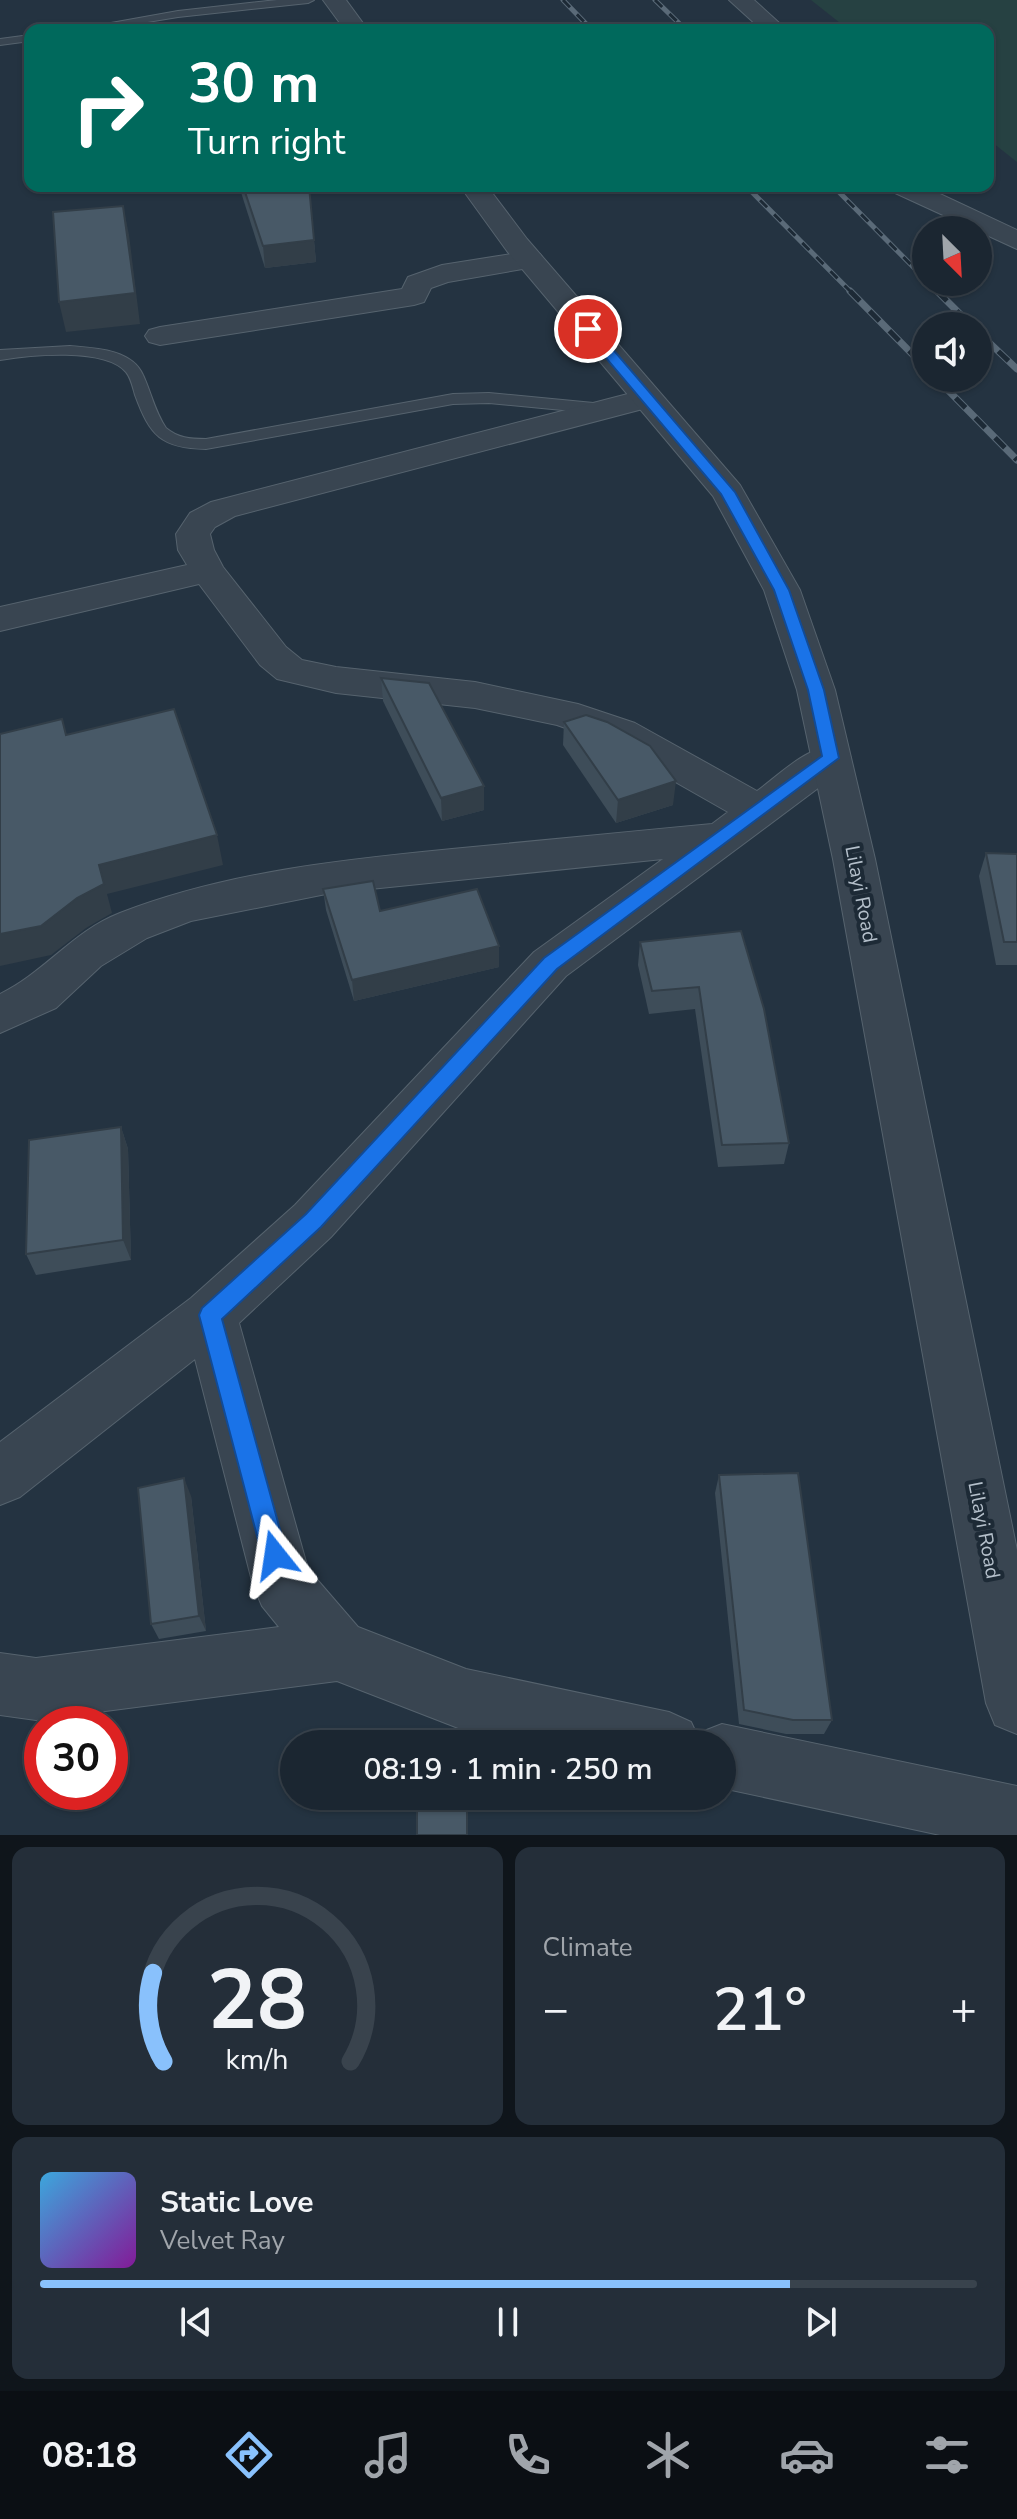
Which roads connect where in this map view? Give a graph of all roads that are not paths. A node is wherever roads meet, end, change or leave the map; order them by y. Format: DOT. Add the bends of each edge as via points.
graph roads {
  1 [pos="308,0"];
  2 [pos="334,0"];
  3 [pos="740,0"];
  4 [pos="116,24"];
  5 [pos="352,24"];
  6 [pos="769,24"];
  7 [pos="24,39"];
  8 [pos="0,42"];
  9 [pos="478,192"];
  10 [pos="915,192"];
  11 [pos="967,192"];
  12 [pos="1012,238"];
  13 [pos="530,260"];
  14 [pos="160,336"];
  15 [pos="0,355"];
  16 [pos="647,398"];
  17 [pos="604,409"];
  18 [pos="208,571"];
  19 [pos="0,619"];
  20 [pos="831,758"];
  21 [pos="740,825"];
  22 [pos="0,1015"];
  23 [pos="210,1315"];
  24 [pos="0,1477"];
  25 [pos="337,1650"];
  26 [pos="0,1684"];
  27 [pos="1017,1703"];
  28 [pos="604,1730"];
  29 [pos="736,1759"];
  30 [pos="1017,1819"];
  1 -- 4 [label="lane"];
  2 -- 5 [label="street"];
  3 -- 6 [label="street"];
  7 -- 8 [label="lane"];
  9 -- 13 [label="street, Lilayi Road"];
  10 -- 12 [label="street"];
  11 -- 12 [label="street"];
  13 -- 14 [label="street" via="442,274 418,283 414,296"];
  13 -- 16 [label="street, Lilayi Road"];
  15 -- 17 [label="lane" via="51,350 120,360 133,370 157,430 167,440 183,444 453,399"];
  16 -- 17 [label="street"];
  16 -- 20 [label="street, Lilayi Road" via="728,492 782,590 816,690"];
  17 -- 18 [label="street" via="223,509 202,520 193,534"];
  18 -- 19 [label="street"];
  18 -- 21 [label="street" via="273,656 290,670 564,713 621,733"];
  20 -- 21 [label="street"];
  20 -- 27 [label="street, Lilayi Road"];
  21 -- 22 [label="street" via="331,877 186,906 131,926 85,954 40,995"];
  21 -- 23 [label="street" via="550,964 313,1221"];
  23 -- 24 [label="street"];
  23 -- 25 [label="street" via="283,1585"];
  25 -- 26 [label="street" via="36,1689"];
  25 -- 28 [label="street" via="466,1700"];
  29 -- 30 [label="street"];
}
